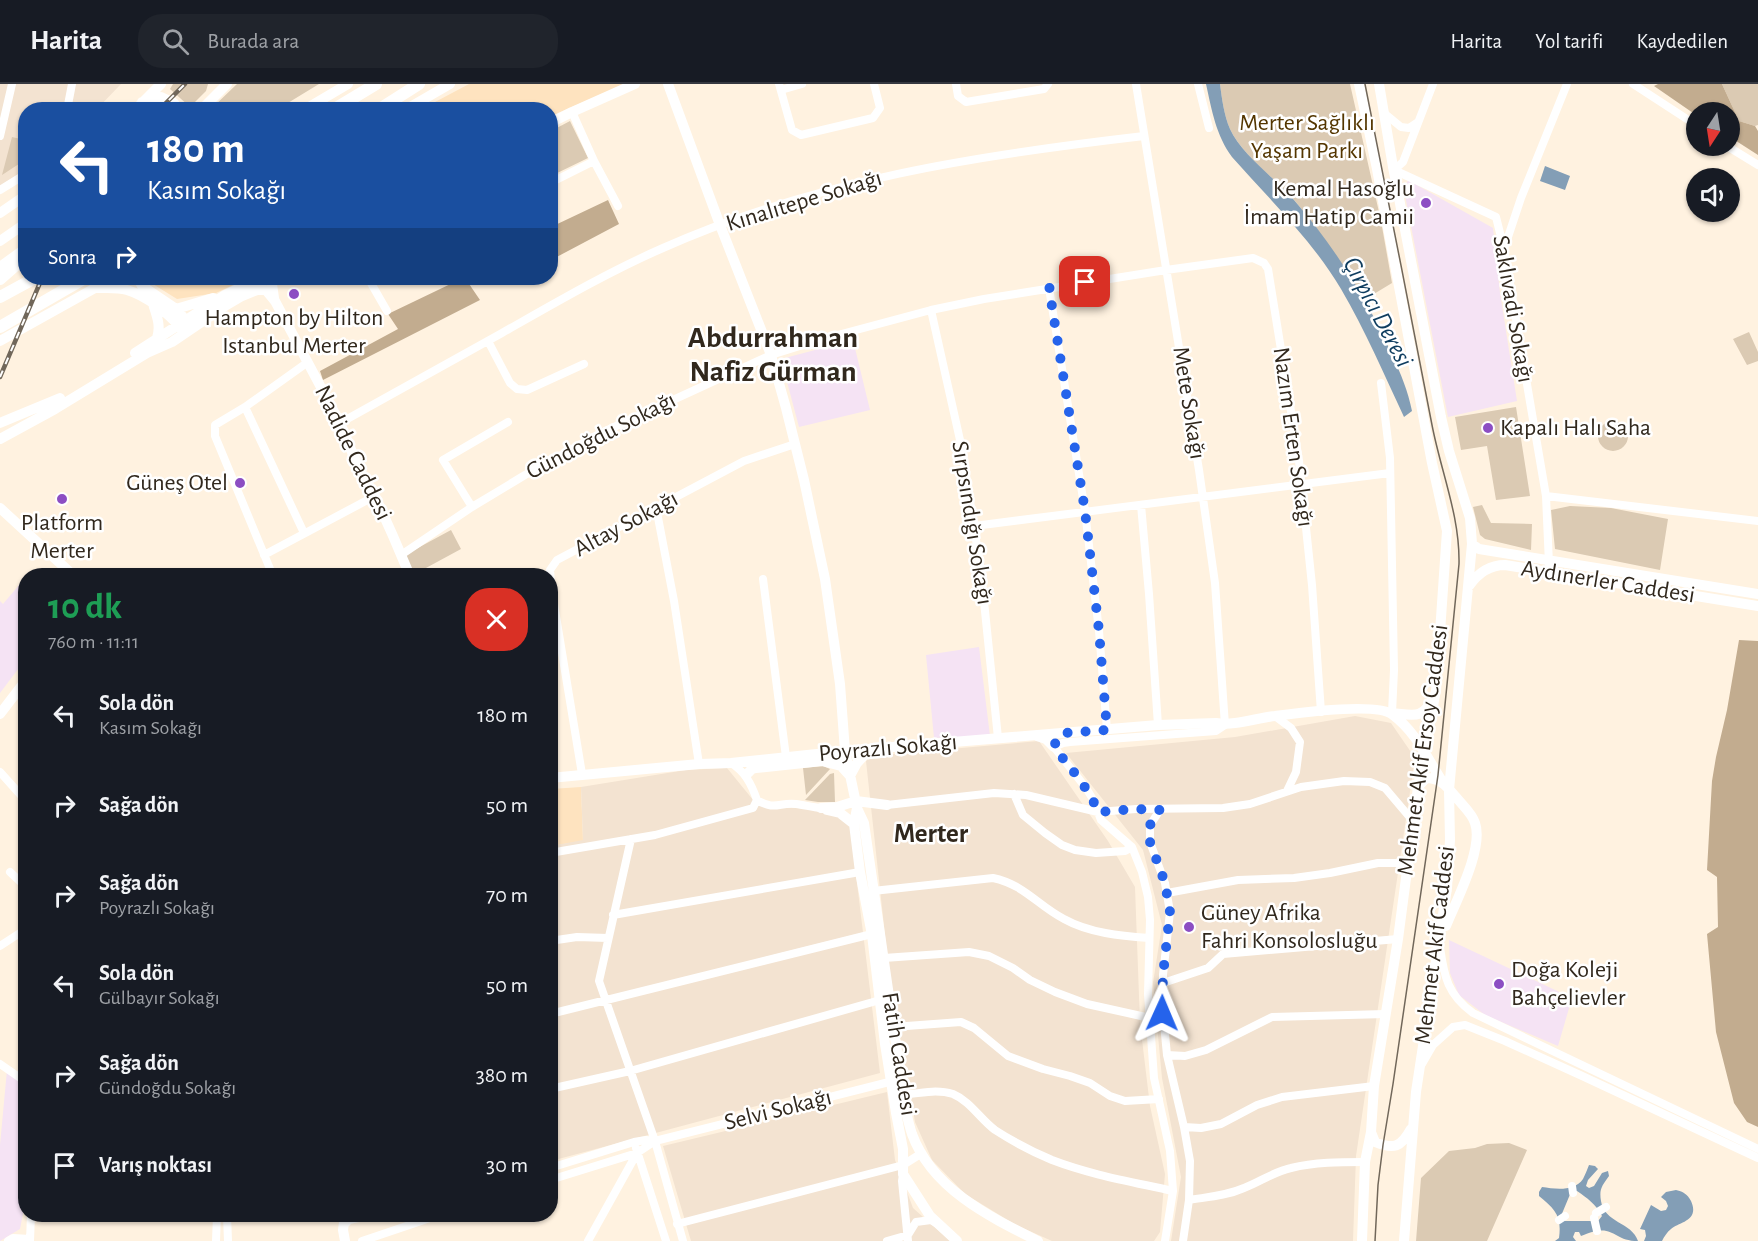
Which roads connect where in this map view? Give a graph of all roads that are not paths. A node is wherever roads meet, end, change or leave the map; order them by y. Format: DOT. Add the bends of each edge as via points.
graph roads {
  1 [pos="12,84"];
  2 [pos="72,84"];
  3 [pos="161,84"];
  4 [pos="213,84"];
  5 [pos="227,84"];
  6 [pos="334,84"];
  7 [pos="348,84"];
  8 [pos="376,84"];
  9 [pos="419,84"];
  10 [pos="450,84"];
  11 [pos="635,84"];
  12 [pos="668,84"];
  13 [pos="802,84"];
  14 [pos="874,84"];
  15 [pos="956,84"];
  16 [pos="1048,84"];
  17 [pos="1136,84"];
  18 [pos="1198,84"];
  19 [pos="1359,84"];
  20 [pos="1379,84"];
  21 [pos="1387,84"];
  22 [pos="1433,84"];
  23 [pos="1567,84"];
  24 [pos="1633,84"];
  25 [pos="780,87"];
  26 [pos="212,99"];
  27 [pos="69,102"];
  28 [pos="143,102"];
  29 [pos="149,102"];
  30 [pos="170,102"];
  31 [pos="209,102"];
  32 [pos="313,102"];
  33 [pos="317,102"];
  34 [pos="346,102"];
  35 [pos="391,102"];
  36 [pos="419,102"];
  37 [pos="1383,108"];
  38 [pos="572,112"];
  39 [pos="1686,118"];
  40 [pos="558,119"];
  41 [pos="1418,122"];
  42 [pos="1209,128"];
  43 [pos="0,136"];
  44 [pos="1144,136"];
  45 [pos="1740,154"];
  46 [pos="594,162"];
  47 [pos="1758,165"];
  48 [pos="18,179"];
  49 [pos="558,179"];
  50 [pos="0,190"];
  51 [pos="18,201"];
  52 [pos="618,206"];
  53 [pos="0,213"];
  54 [pos="720,225"];
  55 [pos="18,229"];
  56 [pos="0,241"];
  57 [pos="1504,249"];
  58 [pos="18,254"];
  59 [pos="18,263"];
  60 [pos="0,267"];
  61 [pos="1166,270"];
  62 [pos="0,279"];
  63 [pos="22,285"];
  64 [pos="73,285"];
  65 [pos="100,285"];
  66 [pos="142,285"];
  67 [pos="247,285"];
  68 [pos="272,285"];
  69 [pos="373,285"];
  70 [pos="94,288"];
  71 [pos="1049,288"];
  72 [pos="225,296"];
  73 [pos="0,297"];
  74 [pos="275,301"];
  75 [pos="153,304"];
  76 [pos="176,309"];
  77 [pos="931,310"];
  78 [pos="387,311"];
  79 [pos="186,326"];
  80 [pos="0,327"];
  81 [pos="157,338"];
  82 [pos="0,341"];
  83 [pos="488,341"];
  84 [pos="771,355"];
  85 [pos="308,362"];
  86 [pos="584,364"];
  87 [pos="1382,383"];
  88 [pos="245,407"];
  89 [pos="508,422"];
  90 [pos="0,423"];
  91 [pos="339,423"];
  92 [pos="0,439"];
  93 [pos="795,444"];
  94 [pos="1390,473"];
  95 [pos="1302,484"];
  96 [pos="375,496"];
  97 [pos="1546,496"];
  98 [pos="1203,497"];
  99 [pos="1141,505"];
  100 [pos="472,507"];
  101 [pos="656,507"];
  102 [pos="0,508"];
  103 [pos="1085,511"];
  104 [pos="0,513"];
  105 [pos="12,520"];
  106 [pos="1758,521"];
  107 [pos="974,526"];
  108 [pos="304,533"];
  109 [pos="1472,544"];
  110 [pos="264,555"];
  111 [pos="401,555"];
  112 [pos="1550,560"];
  113 [pos="63,568"];
  114 [pos="270,568"];
  115 [pos="407,568"];
  116 [pos="551,568"];
  117 [pos="1548,573"];
  118 [pos="763,579"];
  119 [pos="1468,589"];
  120 [pos="1758,594"];
  121 [pos="1758,606"];
  122 [pos="558,628"];
  123 [pos="18,690"];
  124 [pos="1436,690"];
  125 [pos="1321,712"];
  126 [pos="1392,713"];
  127 [pos="0,714"];
  128 [pos="1275,716"];
  129 [pos="1158,725"];
  130 [pos="1225,725"];
  131 [pos="1107,730"];
  132 [pos="1064,733"];
  133 [pos="1037,736"];
  134 [pos="998,738"];
  135 [pos="1054,747"];
  136 [pos="870,749"];
  137 [pos="1425,750"];
  138 [pos="845,751"];
  139 [pos="786,757"];
  140 [pos="731,763"];
  141 [pos="699,764"];
  142 [pos="0,772"];
  143 [pos="582,774"];
  144 [pos="746,775"];
  145 [pos="850,776"];
  146 [pos="558,777"];
  147 [pos="1446,786"];
  148 [pos="1418,787"];
  149 [pos="1287,791"];
  150 [pos="18,792"];
  151 [pos="1014,794"];
  152 [pos="757,800"];
  153 [pos="856,805"];
  154 [pos="887,805"];
  155 [pos="821,808"];
  156 [pos="1160,810"];
  157 [pos="1098,812"];
  158 [pos="1413,821"];
  159 [pos="854,824"];
  160 [pos="631,839"];
  161 [pos="1132,847"];
  162 [pos="558,852"];
  163 [pos="1407,863"];
  164 [pos="10,872"];
  165 [pos="860,872"];
  166 [pos="18,880"];
  167 [pos="873,891"];
  168 [pos="1167,893"];
  169 [pos="613,915"];
  170 [pos="876,933"];
  171 [pos="18,934"];
  172 [pos="608,938"];
  173 [pos="1149,938"];
  174 [pos="1398,939"];
  175 [pos="558,940"];
  176 [pos="1439,943"];
  177 [pos="0,946"];
  178 [pos="884,958"];
  179 [pos="1163,983"];
  180 [pos="607,1000"];
  181 [pos="880,1000"];
  182 [pos="558,1012"];
  183 [pos="1386,1014"];
  184 [pos="1150,1018"];
  185 [pos="893,1027"];
  186 [pos="1167,1055"];
  187 [pos="0,1064"];
  188 [pos="1419,1069"];
  189 [pos="630,1071"];
  190 [pos="18,1076"];
  191 [pos="896,1081"];
  192 [pos="1374,1086"];
  193 [pos="558,1087"];
  194 [pos="903,1095"];
  195 [pos="1159,1099"];
  196 [pos="1412,1126"];
  197 [pos="1184,1127"];
  198 [pos="1371,1132"];
  199 [pos="655,1141"];
  200 [pos="634,1142"];
  201 [pos="1758,1149"];
  202 [pos="637,1153"];
  203 [pos="922,1153"];
  204 [pos="1758,1158"];
  205 [pos="1365,1162"];
  206 [pos="558,1166"];
  207 [pos="903,1169"];
  208 [pos="558,1178"];
  209 [pos="1173,1191"];
  210 [pos="1189,1200"];
  211 [pos="1606,1207"];
  212 [pos="31,1222"];
  213 [pos="217,1222"];
  214 [pos="227,1222"];
  215 [pos="345,1222"];
  216 [pos="418,1222"];
  217 [pos="936,1223"];
  218 [pos="678,1224"];
  219 [pos="1597,1231"];
  220 [pos="908,1238"];
  221 [pos="30,1240"];
  222 [pos="346,1240"];
  223 [pos="8,1241"];
  224 [pos="216,1241"];
  225 [pos="228,1241"];
  226 [pos="362,1241"];
  227 [pos="588,1241"];
  228 [pos="666,1241"];
  229 [pos="683,1241"];
  230 [pos="886,1241"];
  231 [pos="957,1241"];
  232 [pos="1038,1241"];
  233 [pos="1165,1241"];
  234 [pos="1183,1241"];
  235 [pos="1362,1241"];
  236 [pos="1404,1241"];
  1 -- 43 [label="street"];
  2 -- 27 [label="street"];
  3 -- 28 [label="main road"];
  4 -- 26 [label="main road"];
  5 -- 26 [label="main road"];
  6 -- 32 [label="main road"];
  7 -- 33 [label="main road"];
  8 -- 34 [label="highway"];
  9 -- 35 [label="highway"];
  10 -- 36 [label="main road"];
  11 -- 38 [label="main road"];
  12 -- 54 [label="main road, Fatih Caddesi"];
  13 -- 25 [label="street"];
  14 -- 25 [label="street" via="880,108 873,118 801,135 792,130"];
  15 -- 16 [label="street" via="958,96 966,102 1044,89"];
  17 -- 44 [label="street, Mete Sokağı"];
  18 -- 42 [label="street"];
  19 -- 124 [label="main road, Mehmet Akif Ersoy Caddesi" via="1447,531"];
  20 -- 37 [label="main road, Mehmet Akif Caddesi"];
  21 -- 37 [label="main road"];
  22 -- 41 [label="street, Saklıvadi Sokağı"];
  23 -- 57 [label="street"];
  24 -- 39 [label="street"];
  26 -- 31 [label="main road"];
  29 -- 30 [label="main road" via="161,97"];
  37 -- 41 [label="street" via="1401,127 1409,128"];
  37 -- 109 [label="main road, Mehmet Akif Caddesi" via="1441,417 1470,518"];
  38 -- 40 [label="main road"];
  38 -- 46 [label="street"];
  41 -- 57 [label="street, Saklıvadi Sokağı" via="1403,162 1394,170 1496,217"];
  44 -- 54 [label="street, Kınalıtepe Sokağı" via="919,168 833,188"];
  44 -- 61 [label="street, Mete Sokağı"];
  45 -- 47 [label="street"];
  46 -- 49 [label="street"];
  46 -- 52 [label="street"];
  48 -- 50 [label="street"];
  51 -- 53 [label="main road"];
  54 -- 83 [label="street, Kınalıtepe Sokağı" via="630,263"];
  54 -- 84 [label="main road, Fatih Caddesi"];
  55 -- 56 [label="main road"];
  57 -- 97 [label="street, Saklıvadi Sokağı"];
  58 -- 60 [label="main road"];
  59 -- 62 [label="highway"];
  61 -- 71 [label="street, Gündoğdu Sokağı"];
  61 -- 95 [label="street, Nazım Erten Sokağı" via="1253,258 1268,269"];
  61 -- 98 [label="street, Mete Sokağı"];
  63 -- 73 [label="highway"];
  64 -- 80 [label="highway"];
  65 -- 70 [label="main road"];
  66 -- 76 [label="main road"];
  67 -- 72 [label="main road"];
  68 -- 74 [label="main road"];
  69 -- 78 [label="street"];
  70 -- 75 [label="main road" via="127,290"];
  70 -- 82 [label="main road"];
  71 -- 77 [label="street, Gündoğdu Sokağı"];
  71 -- 103 [label="street"];
  72 -- 76 [label="main road"];
  72 -- 79 [label="main road"];
  74 -- 79 [label="main road" via="266,291 257,290"];
  74 -- 85 [label="main road, Nadide Caddesi"];
  75 -- 79 [label="main road"];
  75 -- 81 [label="main road" via="158,320"];
  76 -- 79 [label="main road"];
  77 -- 84 [label="street, Gündoğdu Sokağı"];
  77 -- 107 [label="street, Sırpsındığı Sokağı" via="962,449"];
  79 -- 81 [label="main road"];
  79 -- 92 [label="main road" via="172,342"];
  81 -- 90 [label="main road" via="52,402"];
  83 -- 86 [label="street" via="517,389 527,390"];
  83 -- 91 [label="street, Kınalıtepe Sokağı"];
  84 -- 93 [label="main road, Fatih Caddesi"];
  84 -- 100 [label="street, Gündoğdu Sokağı" via="599,434"];
  85 -- 88 [label="street"];
  85 -- 91 [label="main road, Nadide Caddesi"];
  87 -- 94 [label="street"];
  88 -- 108 [label="street"];
  88 -- 110 [label="street" via="215,425 215,436"];
  89 -- 100 [label="street" via="443,460"];
  91 -- 96 [label="main road, Nadide Caddesi"];
  93 -- 101 [label="street, Altay Sokağı" via="744,461"];
  93 -- 138 [label="main road, Fatih Caddesi" via="825,579"];
  94 -- 95 [label="street"];
  94 -- 126 [label="street"];
  95 -- 98 [label="street"];
  95 -- 125 [label="street, Nazım Erten Sokağı"];
  96 -- 108 [label="street"];
  96 -- 111 [label="main road, Nadide Caddesi"];
  97 -- 106 [label="street"];
  97 -- 112 [label="street, Saklıvadi Sokağı"];
  98 -- 99 [label="street"];
  98 -- 130 [label="street, Mete Sokağı" via="1215,583"];
  99 -- 103 [label="street"];
  99 -- 129 [label="street"];
  100 -- 111 [label="street, Gündoğdu Sokağı"];
  101 -- 116 [label="street, Altay Sokağı" via="557,560"];
  101 -- 141 [label="street"];
  102 -- 105 [label="main road"];
  103 -- 107 [label="street"];
  103 -- 131 [label="street"];
  104 -- 105 [label="main road"];
  105 -- 113 [label="main road"];
  107 -- 134 [label="street, Sırpsındığı Sokağı"];
  108 -- 110 [label="street"];
  109 -- 112 [label="main road, Aydınerler Caddesi" via="1479,549"];
  109 -- 119 [label="main road, Mehmet Akif Caddesi"];
  110 -- 114 [label="street"];
  111 -- 115 [label="main road, Nadide Caddesi"];
  112 -- 117 [label="street, Saklıvadi Sokağı"];
  112 -- 120 [label="main road, Aydınerler Caddesi"];
  117 -- 119 [label="main road, Aydınerler Caddesi" via="1495,565 1476,576"];
  117 -- 121 [label="main road, Aydınerler Caddesi"];
  118 -- 139 [label="street"];
  119 -- 147 [label="main road, Mehmet Akif Caddesi"];
  122 -- 143 [label="street, Altay Sokağı"];
  123 -- 127 [label="main road"];
  124 -- 126 [label="main road, Poyrazlı Sokağı" via="1425,712"];
  124 -- 137 [label="main road, Mehmet Akif Ersoy Caddesi"];
  125 -- 126 [label="main road, Poyrazlı Sokağı" via="1361,708"];
  125 -- 128 [label="main road, Poyrazlı Sokağı"];
  126 -- 137 [label="main road"];
  128 -- 130 [label="main road, Poyrazlı Sokağı"];
  128 -- 149 [label="street" via="1291,728 1300,742 1296,772"];
  129 -- 130 [label="main road, Poyrazlı Sokağı"];
  129 -- 131 [label="main road, Poyrazlı Sokağı"];
  130 -- 135 [label="street, Poyrazlı Sokağı" via="1216,731 1070,742"];
  131 -- 132 [label="main road, Poyrazlı Sokağı"];
  132 -- 133 [label="main road, Poyrazlı Sokağı"];
  132 -- 135 [label="main road"];
  133 -- 134 [label="main road, Poyrazlı Sokağı"];
  133 -- 135 [label="main road"];
  134 -- 136 [label="main road, Poyrazlı Sokağı"];
  135 -- 157 [label="street"];
  136 -- 138 [label="main road, Poyrazlı Sokağı"];
  136 -- 145 [label="main road"];
  137 -- 147 [label="main road"];
  137 -- 148 [label="main road, Mehmet Akif Ersoy Caddesi"];
  138 -- 139 [label="main road, Poyrazlı Sokağı"];
  138 -- 145 [label="main road, Fatih Caddesi"];
  139 -- 140 [label="main road, Poyrazlı Sokağı"];
  140 -- 141 [label="main road, Poyrazlı Sokağı"];
  140 -- 144 [label="street"];
  141 -- 143 [label="main road, Poyrazlı Sokağı"];
  142 -- 150 [label="street"];
  143 -- 146 [label="main road, Poyrazlı Sokağı"];
  144 -- 145 [label="main road" via="756,768 822,761 841,766"];
  144 -- 152 [label="street"];
  145 -- 153 [label="main road, Fatih Caddesi"];
  147 -- 148 [label="main road" via="1426,778"];
  147 -- 176 [label="main road, Mehmet Akif Caddesi" via="1450,840"];
  147 -- 176 [label="main road" via="1472,816 1477,837 1472,860"];
  148 -- 158 [label="main road, Mehmet Akif Ersoy Caddesi"];
  149 -- 156 [label="street" via="1250,804"];
  149 -- 158 [label="street" via="1344,781 1370,782 1385,788"];
  151 -- 154 [label="street"];
  151 -- 157 [label="street"];
  151 -- 161 [label="street" via="1023,815 1062,845 1096,853"];
  152 -- 155 [label="street" via="769,806"];
  152 -- 160 [label="street" via="753,808"];
  153 -- 154 [label="main road"];
  153 -- 155 [label="main road"];
  153 -- 159 [label="main road, Fatih Caddesi"];
  153 -- 167 [label="main road, Fatih Caddesi" via="864,823"];
  155 -- 159 [label="main road" via="840,813"];
  156 -- 157 [label="street"];
  156 -- 168 [label="street" via="1150,825 1150,842"];
  157 -- 161 [label="street" via="1101,820"];
  158 -- 163 [label="main road, Mehmet Akif Ersoy Caddesi"];
  159 -- 165 [label="main road, Fatih Caddesi"];
  160 -- 162 [label="street"];
  160 -- 169 [label="street"];
  161 -- 173 [label="street" via="1148,897"];
  163 -- 168 [label="street" via="1378,863 1294,878 1238,880"];
  163 -- 174 [label="main road, Mehmet Akif Ersoy Caddesi"];
  164 -- 166 [label="street"];
  165 -- 169 [label="street"];
  165 -- 170 [label="main road, Fatih Caddesi"];
  167 -- 170 [label="main road, Fatih Caddesi"];
  167 -- 173 [label="street" via="993,878 1008,881 1063,919 1080,926"];
  168 -- 179 [label="street" via="1170,912"];
  169 -- 172 [label="street"];
  170 -- 178 [label="main road, Fatih Caddesi"];
  170 -- 180 [label="street"];
  170 -- 181 [label="main road, Fatih Caddesi"];
  171 -- 177 [label="street"];
  172 -- 175 [label="street"];
  172 -- 180 [label="street" via="599,981"];
  173 -- 184 [label="street"];
  174 -- 179 [label="street" via="1223,954 1208,968"];
  174 -- 183 [label="main road, Mehmet Akif Ersoy Caddesi"];
  176 -- 188 [label="main road, Mehmet Akif Caddesi"];
  176 -- 201 [label="street" via="1448,986 1460,1004 1473,1013"];
  178 -- 184 [label="street" via="969,952 989,956 1054,992"];
  178 -- 185 [label="main road, Fatih Caddesi"];
  179 -- 186 [label="street"];
  180 -- 182 [label="street"];
  180 -- 189 [label="street"];
  181 -- 189 [label="street"];
  181 -- 191 [label="main road, Fatih Caddesi"];
  183 -- 186 [label="street" via="1272,1017 1206,1050 1185,1056"];
  183 -- 192 [label="main road, Mehmet Akif Ersoy Caddesi"];
  184 -- 195 [label="street"];
  185 -- 191 [label="main road, Fatih Caddesi"];
  185 -- 195 [label="street" via="961,1022 1008,1056 1090,1083 1110,1096 1125,1101"];
  186 -- 197 [label="street"];
  187 -- 190 [label="street"];
  188 -- 196 [label="main road, Mehmet Akif Caddesi"];
  188 -- 204 [label="street" via="1434,1045 1452,1027 1465,1025"];
  189 -- 193 [label="street"];
  189 -- 199 [label="street"];
  191 -- 194 [label="main road, Fatih Caddesi"];
  191 -- 199 [label="street, Selvi Sokağı"];
  191 -- 207 [label="main road, Fatih Caddesi"];
  192 -- 197 [label="street" via="1282,1097 1221,1124"];
  192 -- 198 [label="main road, Mehmet Akif Ersoy Caddesi"];
  194 -- 203 [label="main road, Fatih Caddesi" via="913,1136"];
  194 -- 209 [label="street" via="939,1091 954,1095 995,1129 1045,1157"];
  195 -- 209 [label="street" via="1170,1151"];
  196 -- 198 [label="main road" via="1405,1140 1390,1148 1375,1142"];
  196 -- 236 [label="main road, Mehmet Akif Caddesi"];
  197 -- 210 [label="street" via="1190,1161"];
  198 -- 205 [label="main road, Mehmet Akif Ersoy Caddesi"];
  199 -- 200 [label="street"];
  199 -- 202 [label="street"];
  199 -- 218 [label="street"];
  200 -- 202 [label="street"];
  200 -- 206 [label="street"];
  202 -- 208 [label="street"];
  202 -- 227 [label="street"];
  202 -- 228 [label="street"];
  203 -- 207 [label="street"];
  203 -- 232 [label="main road, Fatih Caddesi" via="944,1183 969,1202"];
  205 -- 210 [label="street" via="1290,1168 1243,1189"];
  205 -- 235 [label="main road, Mehmet Akif Ersoy Caddesi"];
  207 -- 217 [label="main road, Fatih Caddesi"];
  207 -- 218 [label="street"];
  207 -- 220 [label="street"];
  209 -- 233 [label="street"];
  210 -- 234 [label="street"];
  211 -- 219 [label="street" via="1595,1215"];
  212 -- 221 [label="street"];
  213 -- 224 [label="street"];
  214 -- 225 [label="street"];
  215 -- 222 [label="main road"];
  216 -- 226 [label="street"];
  217 -- 220 [label="street" via="916,1222"];
  217 -- 231 [label="main road, Fatih Caddesi"];
  218 -- 229 [label="street"];
  220 -- 230 [label="street"];
  221 -- 223 [label="street"];
}
